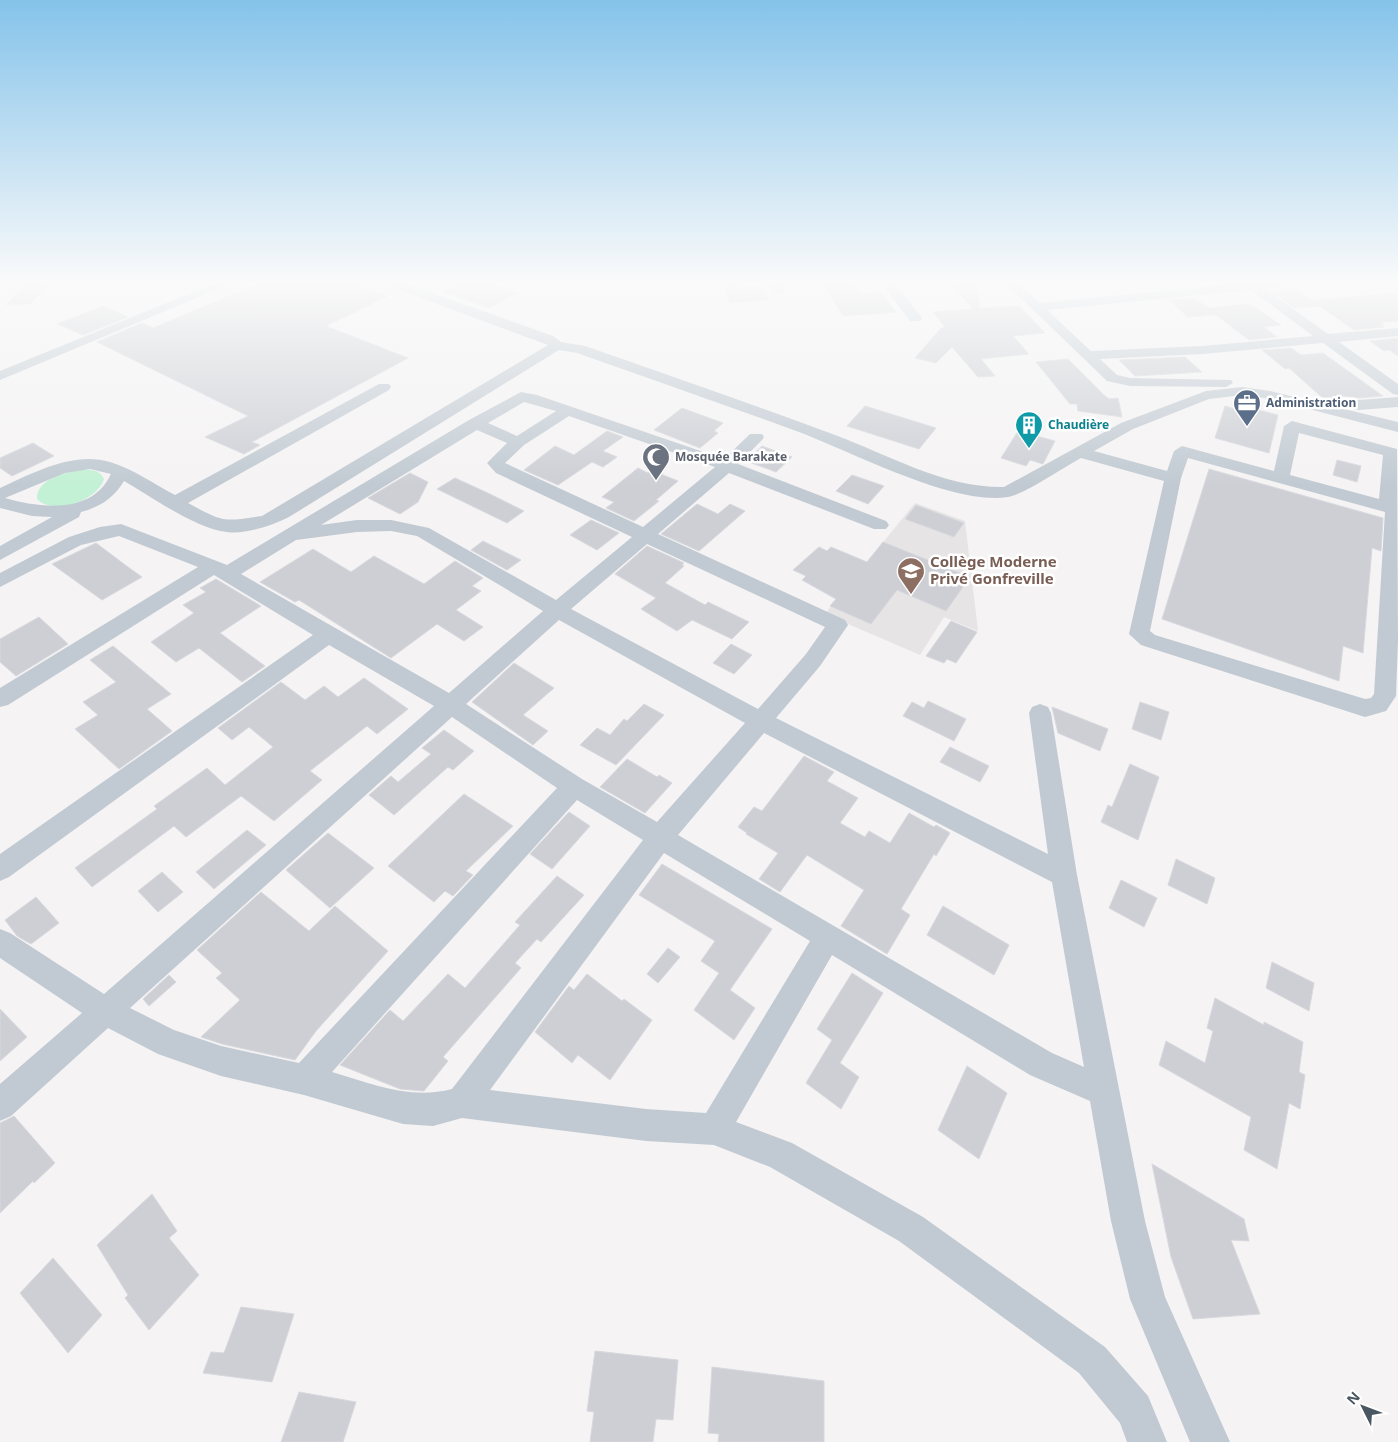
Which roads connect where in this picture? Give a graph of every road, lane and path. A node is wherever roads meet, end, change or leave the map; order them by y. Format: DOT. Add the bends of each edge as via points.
graph roads {
  1 [pos="60,351"];
  2 [pos="547,351"];
  3 [pos="586,351"];
  4 [pos="1083,351"];
  5 [pos="1172,351"];
  6 [pos="1343,351"];
  7 [pos="1087,355"];
  8 [pos="0,376"];
  9 [pos="384,387"];
  10 [pos="1398,391"];
  11 [pos="1398,402"];
  12 [pos="567,411"];
  13 [pos="475,423"];
  14 [pos="1398,427"];
  15 [pos="756,437"];
  16 [pos="518,442"];
  17 [pos="1079,452"];
  18 [pos="727,466"];
  19 [pos="120,472"];
  20 [pos="1172,478"];
  21 [pos="1281,478"];
  22 [pos="141,482"];
  23 [pos="0,494"];
  24 [pos="106,495"];
  25 [pos="0,502"];
  26 [pos="176,502"];
  27 [pos="88,504"];
  28 [pos="1393,509"];
  29 [pos="880,525"];
  30 [pos="645,533"];
  31 [pos="290,535"];
  32 [pos="0,554"];
  33 [pos="220,570"];
  34 [pos="0,581"];
  35 [pos="557,610"];
  36 [pos="328,635"];
  37 [pos="0,699"];
  38 [pos="451,705"];
  39 [pos="1040,714"];
  40 [pos="759,720"];
  41 [pos="574,786"];
  42 [pos="661,836"];
  43 [pos="0,869"];
  44 [pos="1064,874"];
  45 [pos="828,936"];
  46 [pos="3,948"];
  47 [pos="106,1012"];
  48 [pos="304,1080"];
  49 [pos="1104,1092"];
  50 [pos="462,1102"];
  51 [pos="0,1105"];
  52 [pos="714,1129"];
  53 [pos="1147,1442"];
  54 [pos="1210,1442"];
  1 -- 8 [label="street"];
  2 -- 26 [label="street" via="266,521 228,527 210,522"];
  3 -- 17 [label="street" via="975,492 1007,492"];
  4 -- 7 [label="street"];
  5 -- 7 [label="street"];
  6 -- 10 [label="street"];
  7 -- 11 [label="street" via="1112,378 1121,381 1232,383 1358,405"];
  9 -- 26 [label="street"];
  12 -- 13 [label="street" via="521,397"];
  12 -- 16 [label="street"];
  12 -- 18 [label="street"];
  13 -- 16 [label="street"];
  13 -- 31 [label="street"];
  14 -- 17 [label="street" via="1270,395 1226,392 1181,403 1126,426"];
  15 -- 18 [label="street"];
  16 -- 30 [label="street" via="495,463 502,469"];
  17 -- 20 [label="street"];
  18 -- 29 [label="street"];
  18 -- 30 [label="street"];
  19 -- 22 [label="street"];
  19 -- 23 [label="street" via="110,466 87,463 48,474"];
  19 -- 24 [label="street" via="117,484"];
  20 -- 21 [label="street" via="1182,451"];
  20 -- 28 [label="street" via="1139,634 1148,640 1365,708 1378,705 1385,696"];
  21 -- 28 [label="street"];
  21 -- 28 [label="street" via="1292,426 1390,452"];
  22 -- 24 [label="street"];
  22 -- 26 [label="street"];
  24 -- 27 [label="street"];
  25 -- 27 [label="street" via="42,512 67,511"];
  27 -- 32 [label="street"];
  30 -- 35 [label="street"];
  30 -- 40 [label="street" via="838,625 813,660"];
  31 -- 33 [label="street"];
  31 -- 35 [label="street" via="383,525 407,526"];
  33 -- 34 [label="street" via="121,530 75,541"];
  33 -- 36 [label="street"];
  33 -- 37 [label="street"];
  35 -- 38 [label="street"];
  35 -- 40 [label="street"];
  36 -- 38 [label="street"];
  36 -- 43 [label="street"];
  38 -- 41 [label="street"];
  38 -- 47 [label="street"];
  39 -- 44 [label="street"];
  40 -- 42 [label="street"];
  40 -- 44 [label="street"];
  41 -- 42 [label="street"];
  41 -- 48 [label="street"];
  42 -- 45 [label="street"];
  42 -- 50 [label="street"];
  44 -- 49 [label="street"];
  45 -- 49 [label="street" via="1041,1064"];
  45 -- 52 [label="street"];
  46 -- 47 [label="street"];
  47 -- 48 [label="street" via="169,1042 221,1061"];
  47 -- 51 [label="street"];
  48 -- 50 [label="street" via="404,1108 433,1110"];
  49 -- 54 [label="street" via="1128,1221 1148,1299"];
  50 -- 52 [label="street" via="646,1125"];
  52 -- 53 [label="street" via="780,1155 912,1229 984,1280 1092,1360 1134,1410"];
}
